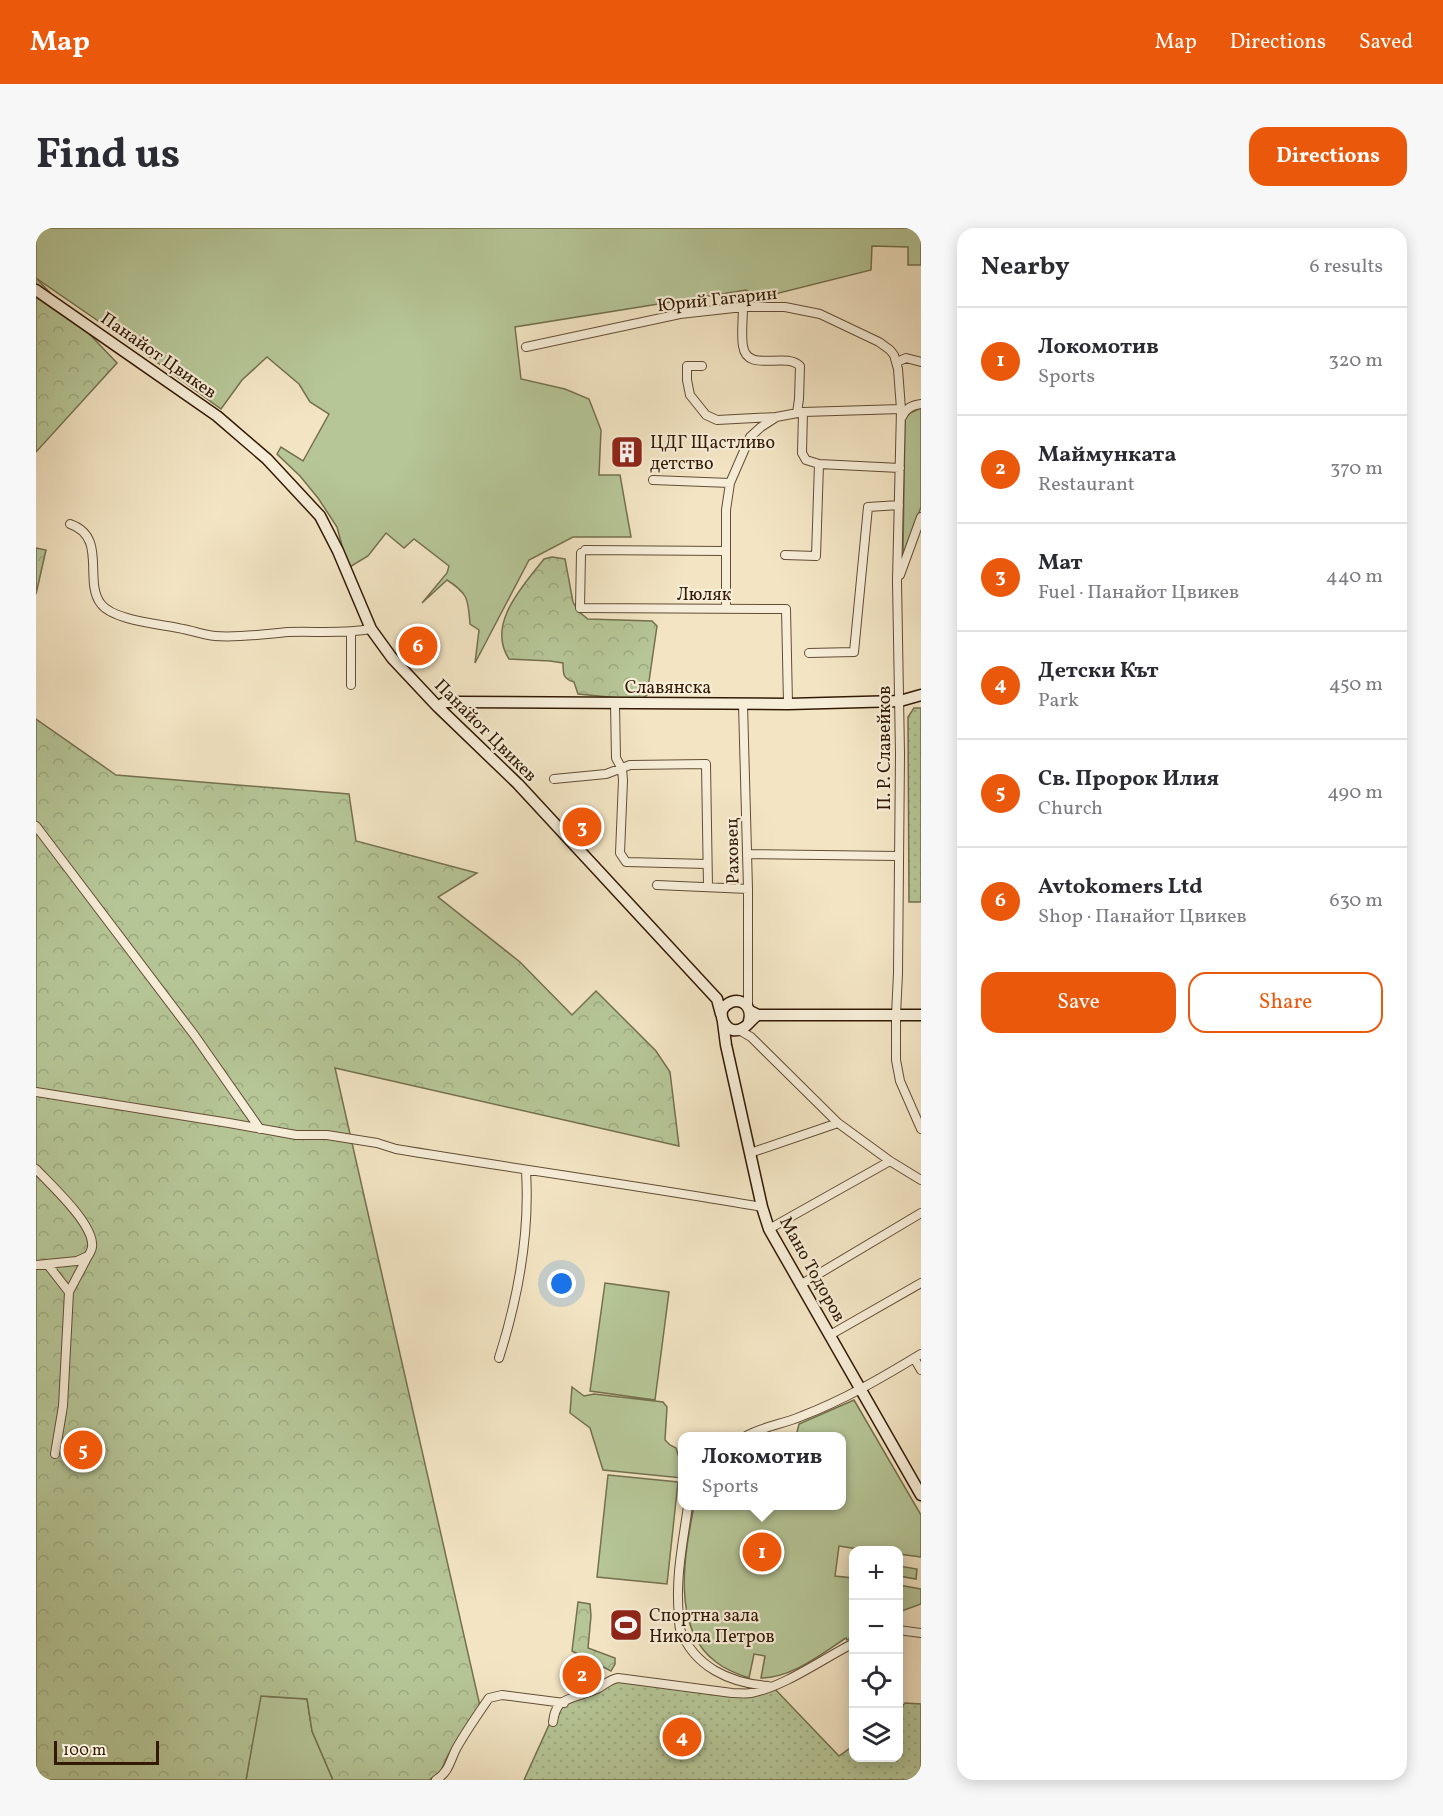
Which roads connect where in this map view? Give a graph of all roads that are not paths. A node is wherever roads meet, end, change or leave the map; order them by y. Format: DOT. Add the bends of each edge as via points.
graph roads {
  1 [pos="36,290"];
  2 [pos="743,307"];
  3 [pos="526,346"];
  4 [pos="897,362"];
  5 [pos="921,362"];
  6 [pos="702,366"];
  7 [pos="921,405"];
  8 [pos="901,409"];
  9 [pos="800,412"];
  10 [pos="776,417"];
  11 [pos="900,421"];
  12 [pos="819,464"];
  13 [pos="900,468"];
  14 [pos="654,480"];
  15 [pos="730,483"];
  16 [pos="899,505"];
  17 [pos="921,517"];
  18 [pos="70,524"];
  19 [pos="725,551"];
  20 [pos="785,555"];
  21 [pos="897,581"];
  22 [pos="726,609"];
  23 [pos="371,629"];
  24 [pos="351,633"];
  25 [pos="809,653"];
  26 [pos="351,685"];
  27 [pos="921,695"];
  28 [pos="900,701"];
  29 [pos="615,704"];
  30 [pos="743,704"];
  31 [pos="788,704"];
  32 [pos="438,707"];
  33 [pos="622,769"];
  34 [pos="554,779"];
  35 [pos="36,826"];
  36 [pos="747,854"];
  37 [pos="898,856"];
  38 [pos="707,864"];
  39 [pos="657,885"];
  40 [pos="708,887"];
  41 [pos="748,889"];
  42 [pos="741,1014"];
  43 [pos="896,1015"];
  44 [pos="921,1016"];
  45 [pos="36,1092"];
  46 [pos="838,1124"];
  47 [pos="260,1129"];
  48 [pos="921,1129"];
  49 [pos="750,1153"];
  50 [pos="890,1161"];
  51 [pos="36,1169"];
  52 [pos="526,1171"];
  53 [pos="921,1180"];
  54 [pos="762,1207"];
  55 [pos="921,1213"];
  56 [pos="769,1228"];
  57 [pos="88,1256"];
  58 [pos="48,1264"];
  59 [pos="36,1265"];
  60 [pos="921,1283"];
  61 [pos="800,1285"];
  62 [pos="69,1292"];
  63 [pos="830,1335"];
  64 [pos="918,1356"];
  65 [pos="499,1358"];
  66 [pos="921,1370"];
  67 [pos="861,1389"];
  68 [pos="758,1432"];
  69 [pos="55,1454"];
  70 [pos="921,1495"];
  71 [pos="688,1510"];
  72 [pos="903,1631"];
  73 [pos="921,1633"];
  74 [pos="849,1646"];
  75 [pos="772,1686"];
  76 [pos="564,1702"];
  77 [pos="553,1722"];
  78 [pos="436,1780"];
  1 -- 23 [label="street, Панайот Цвикев" via="217,416 267,459 320,516"];
  2 -- 3 [label="street, Юрий Гагарин" via="680,314"];
  2 -- 4 [label="street, Юрий Гагарин" via="785,306 820,314 879,342"];
  2 -- 9 [label="street" via="742,347 747,356 755,360 790,360 800,366"];
  4 -- 5 [label="street" via="906,358"];
  4 -- 8 [label="street, П. Р. Славейков"];
  6 -- 10 [label="street" via="687,366 687,380 690,395 706,415 717,420"];
  7 -- 11 [label="street" via="904,411"];
  8 -- 9 [label="street"];
  8 -- 11 [label="street, П. Р. Славейков"];
  9 -- 10 [label="street"];
  9 -- 12 [label="street" via="802,453 806,460"];
  10 -- 15 [label="street" via="750,437"];
  11 -- 13 [label="street, П. Р. Славейков"];
  12 -- 13 [label="street"];
  12 -- 20 [label="street" via="816,556"];
  13 -- 16 [label="street, П. Р. Славейков"];
  14 -- 15 [label="street"];
  15 -- 19 [label="street"];
  16 -- 21 [label="street, П. Р. Славейков"];
  16 -- 25 [label="street" via="868,507 854,652"];
  17 -- 21 [label="street"];
  18 -- 24 [label="street" via="81,528 90,542 96,597 106,609 127,618 213,636"];
  19 -- 22 [label="street"];
  19 -- 22 [label="street, Люляк" via="583,551 580,608"];
  21 -- 28 [label="street, П. Р. Славейков"];
  22 -- 31 [label="street, Люляк" via="786,609"];
  23 -- 24 [label="street"];
  23 -- 32 [label="street, Панайот Цвикев"];
  24 -- 26 [label="street"];
  27 -- 28 [label="street, Славянска"];
  28 -- 31 [label="street, Славянска"];
  28 -- 37 [label="street, П. Р. Славейков"];
  29 -- 30 [label="street, Славянска"];
  29 -- 32 [label="street, Славянска" via="445,702"];
  29 -- 33 [label="street" via="616,758"];
  30 -- 31 [label="street, Славянска"];
  30 -- 36 [label="street, Раховец"];
  32 -- 42 [label="street, Панайот Цвикев" via="518,784 717,999"];
  33 -- 34 [label="street"];
  33 -- 38 [label="street" via="620,853 626,862"];
  33 -- 38 [label="street" via="630,765 706,764"];
  35 -- 47 [label="street" via="182,1018"];
  36 -- 37 [label="street"];
  36 -- 41 [label="street, Раховец"];
  37 -- 43 [label="street, П. Р. Славейков"];
  38 -- 40 [label="street"];
  39 -- 40 [label="street"];
  40 -- 41 [label="street"];
  41 -- 42 [label="street, Раховец"];
  42 -- 43 [label="street"];
  42 -- 46 [label="street" via="750,1037"];
  42 -- 49 [label="street, Мано Тодоров" via="725,1040"];
  43 -- 44 [label="street"];
  43 -- 48 [label="street, П. Р. Славейков" via="900,1081"];
  45 -- 47 [label="street"];
  46 -- 49 [label="street"];
  46 -- 50 [label="street"];
  47 -- 52 [label="street" via="327,1135"];
  49 -- 54 [label="street, Мано Тодоров"];
  50 -- 53 [label="street"];
  50 -- 56 [label="street"];
  51 -- 57 [label="street" via="86,1227 92,1240"];
  52 -- 54 [label="street"];
  52 -- 65 [label="street" via="528,1195 521,1269"];
  54 -- 56 [label="street, Мано Тодоров"];
  55 -- 61 [label="street"];
  56 -- 61 [label="street, Мано Тодоров"];
  57 -- 58 [label="street"];
  57 -- 62 [label="street"];
  58 -- 59 [label="street"];
  58 -- 62 [label="street"];
  60 -- 63 [label="street"];
  61 -- 63 [label="street, Мано Тодоров"];
  62 -- 69 [label="street" via="63,1406"];
  63 -- 67 [label="street, Мано Тодоров"];
  64 -- 66 [label="street"];
  64 -- 67 [label="street"];
  67 -- 68 [label="street"];
  67 -- 70 [label="street, Мано Тодоров"];
  71 -- 75 [label="street" via="677,1594 680,1628 696,1655 710,1668 751,1684"];
  72 -- 73 [label="street"];
  74 -- 75 [label="street"];
  75 -- 76 [label="street" via="751,1694 618,1678"];
  76 -- 77 [label="street"];
  76 -- 78 [label="street" via="502,1695 489,1698 443,1776"];
}
